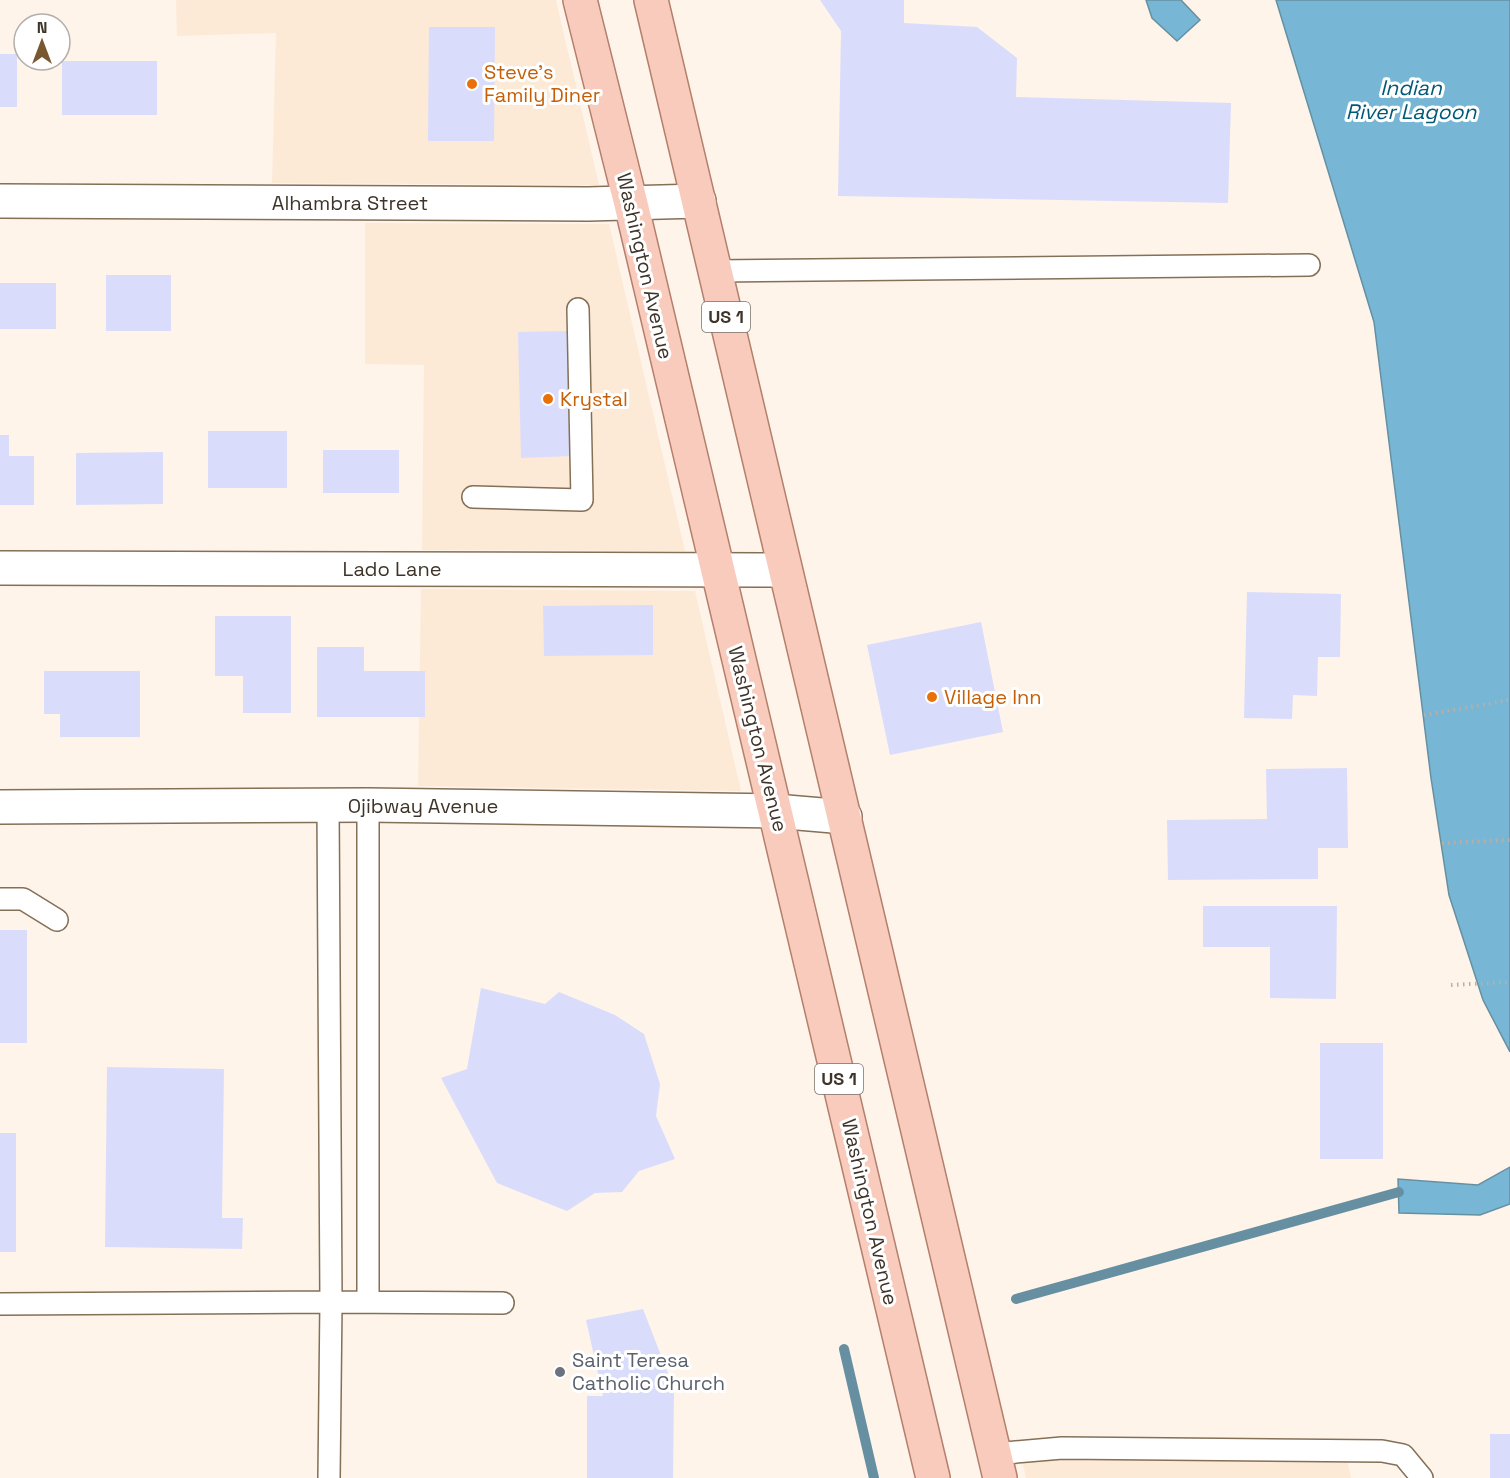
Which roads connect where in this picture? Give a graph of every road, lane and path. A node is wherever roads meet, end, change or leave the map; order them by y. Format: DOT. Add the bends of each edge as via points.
graph roads {
  1 [pos="580,0"];
  2 [pos="651,0"];
  3 [pos="0,201"];
  4 [pos="699,201"];
  5 [pos="631,204"];
  6 [pos="1309,265"];
  7 [pos="715,270"];
  8 [pos="578,309"];
  9 [pos="473,497"];
  10 [pos="0,568"];
  11 [pos="785,570"];
  12 [pos="717,571"];
  13 [pos="1510,700"];
  14 [pos="1424,715"];
  15 [pos="368,805"];
  16 [pos="328,806"];
  17 [pos="0,807"];
  18 [pos="775,811"];
  19 [pos="845,818"];
  20 [pos="1510,840"];
  21 [pos="1442,843"];
  22 [pos="0,899"];
  23 [pos="57,920"];
  24 [pos="1510,982"];
  25 [pos="1451,985"];
  26 [pos="331,1302"];
  27 [pos="368,1302"];
  28 [pos="503,1303"];
  29 [pos="0,1304"];
  30 [pos="997,1466"];
  31 [pos="329,1478"];
  32 [pos="933,1478"];
  33 [pos="1422,1478"];
  1 -- 5 [label="main road, Washington Avenue / US 1"];
  2 -- 4 [label="main road, US 1"];
  3 -- 5 [label="street, Alhambra Street"];
  4 -- 5 [label="street, Alhambra Street"];
  4 -- 7 [label="main road, US 1"];
  5 -- 12 [label="main road, Washington Avenue / US 1"];
  6 -- 7 [label="lane"];
  7 -- 11 [label="main road, US 1"];
  8 -- 9 [label="lane" via="582,500"];
  10 -- 12 [label="street, Lado Lane"];
  11 -- 12 [label="street, Lado Lane"];
  11 -- 19 [label="main road, US 1"];
  12 -- 18 [label="main road, Washington Avenue / US 1"];
  13 -- 14 [label="path"];
  15 -- 16 [label="street, Ojibway Avenue"];
  15 -- 18 [label="street, Ojibway Avenue"];
  15 -- 27 [label="lane"];
  16 -- 17 [label="street, Ojibway Avenue"];
  16 -- 26 [label="lane"];
  18 -- 19 [label="street, Ojibway Avenue"];
  18 -- 32 [label="main road, Washington Avenue / US 1"];
  19 -- 30 [label="main road, US 1"];
  20 -- 21 [label="path"];
  22 -- 23 [label="lane" via="23,900"];
  24 -- 25 [label="path"];
  26 -- 27 [label="lane"];
  26 -- 29 [label="lane"];
  26 -- 31 [label="lane"];
  27 -- 28 [label="lane"];
  30 -- 33 [label="lane" via="1062,1448 1382,1451 1403,1455"];
}
